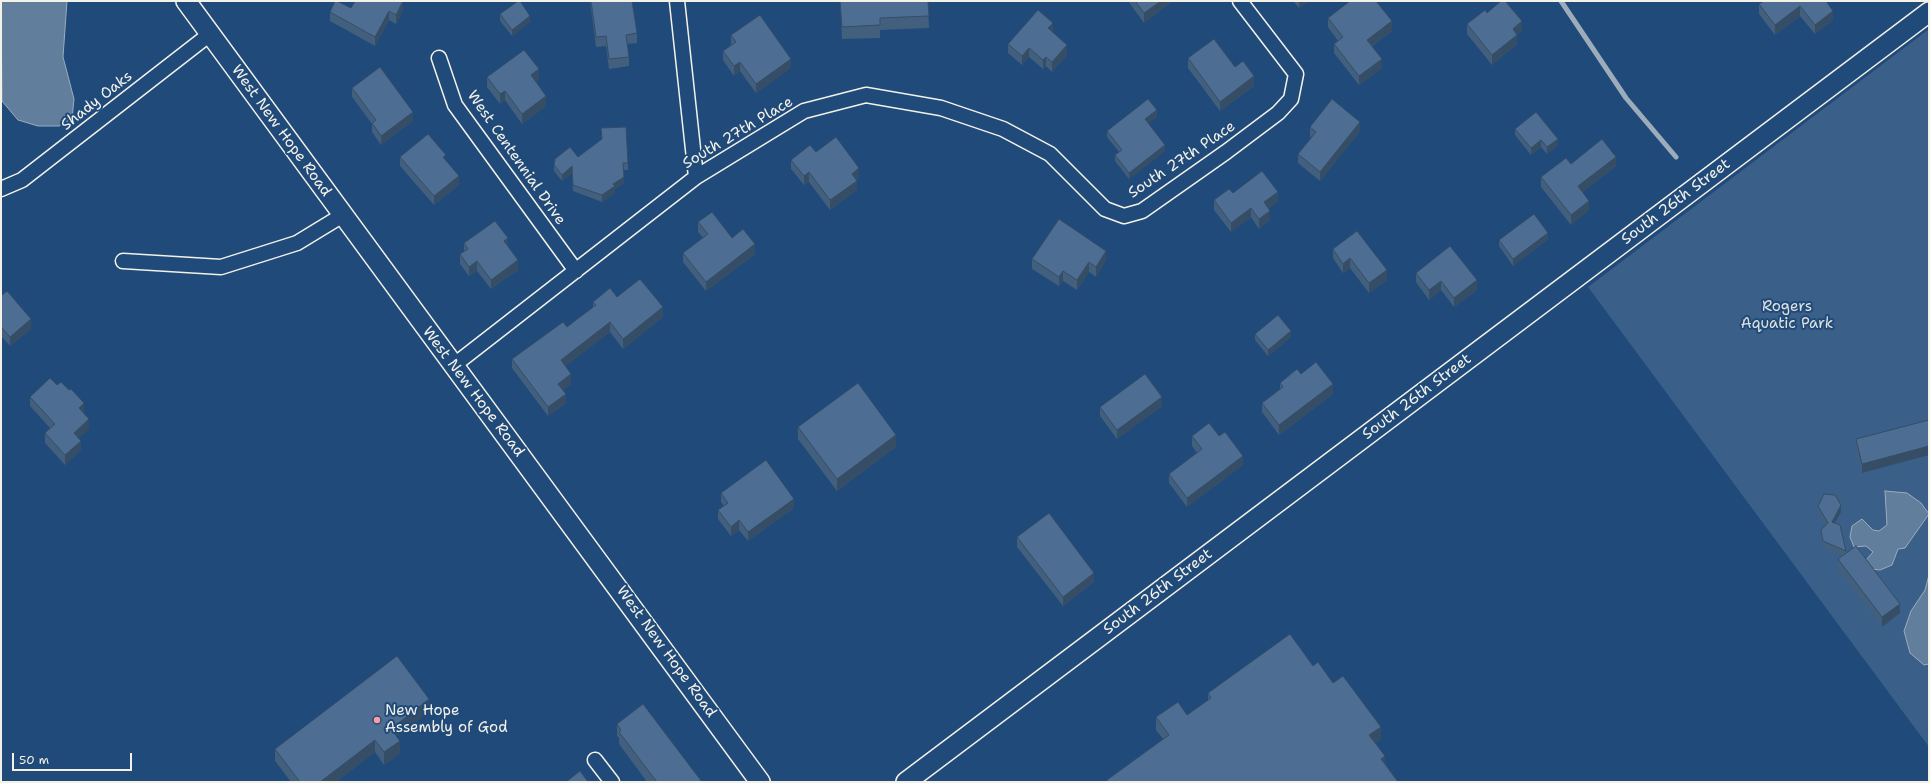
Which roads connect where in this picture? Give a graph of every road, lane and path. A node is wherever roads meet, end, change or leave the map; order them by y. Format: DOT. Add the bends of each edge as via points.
graph roads {
  1 [pos="186,1"];
  2 [pos="676,1"];
  3 [pos="1240,1"];
  4 [pos="1929,12"];
  5 [pos="210,34"];
  6 [pos="439,58"];
  7 [pos="696,177"];
  8 [pos="1,189"];
  9 [pos="343,215"];
  10 [pos="123,261"];
  11 [pos="576,271"];
  12 [pos="453,366"];
  13 [pos="595,760"];
  14 [pos="612,782"];
  15 [pos="760,782"];
  16 [pos="906,782"];
  1 -- 5 [label="street, West New Hope Road"];
  2 -- 7 [label="street"];
  3 -- 7 [label="street, South 27th Place" via="1296,74 1291,99 1278,113 1142,211 1124,216 1105,209 1050,154 1003,129 941,108 866,95 804,112"];
  4 -- 16 [label="street, South 26th Street"];
  5 -- 8 [label="street, Shady Oaks" via="22,180"];
  5 -- 9 [label="street, West New Hope Road"];
  6 -- 11 [label="street, West Centennial Drive" via="455,105"];
  7 -- 11 [label="street, South 27th Place"];
  9 -- 10 [label="street" via="297,243 221,267"];
  9 -- 12 [label="street, West New Hope Road"];
  11 -- 12 [label="street, South 27th Place"];
  12 -- 15 [label="street, West New Hope Road"];
  13 -- 14 [label="street"];
}
